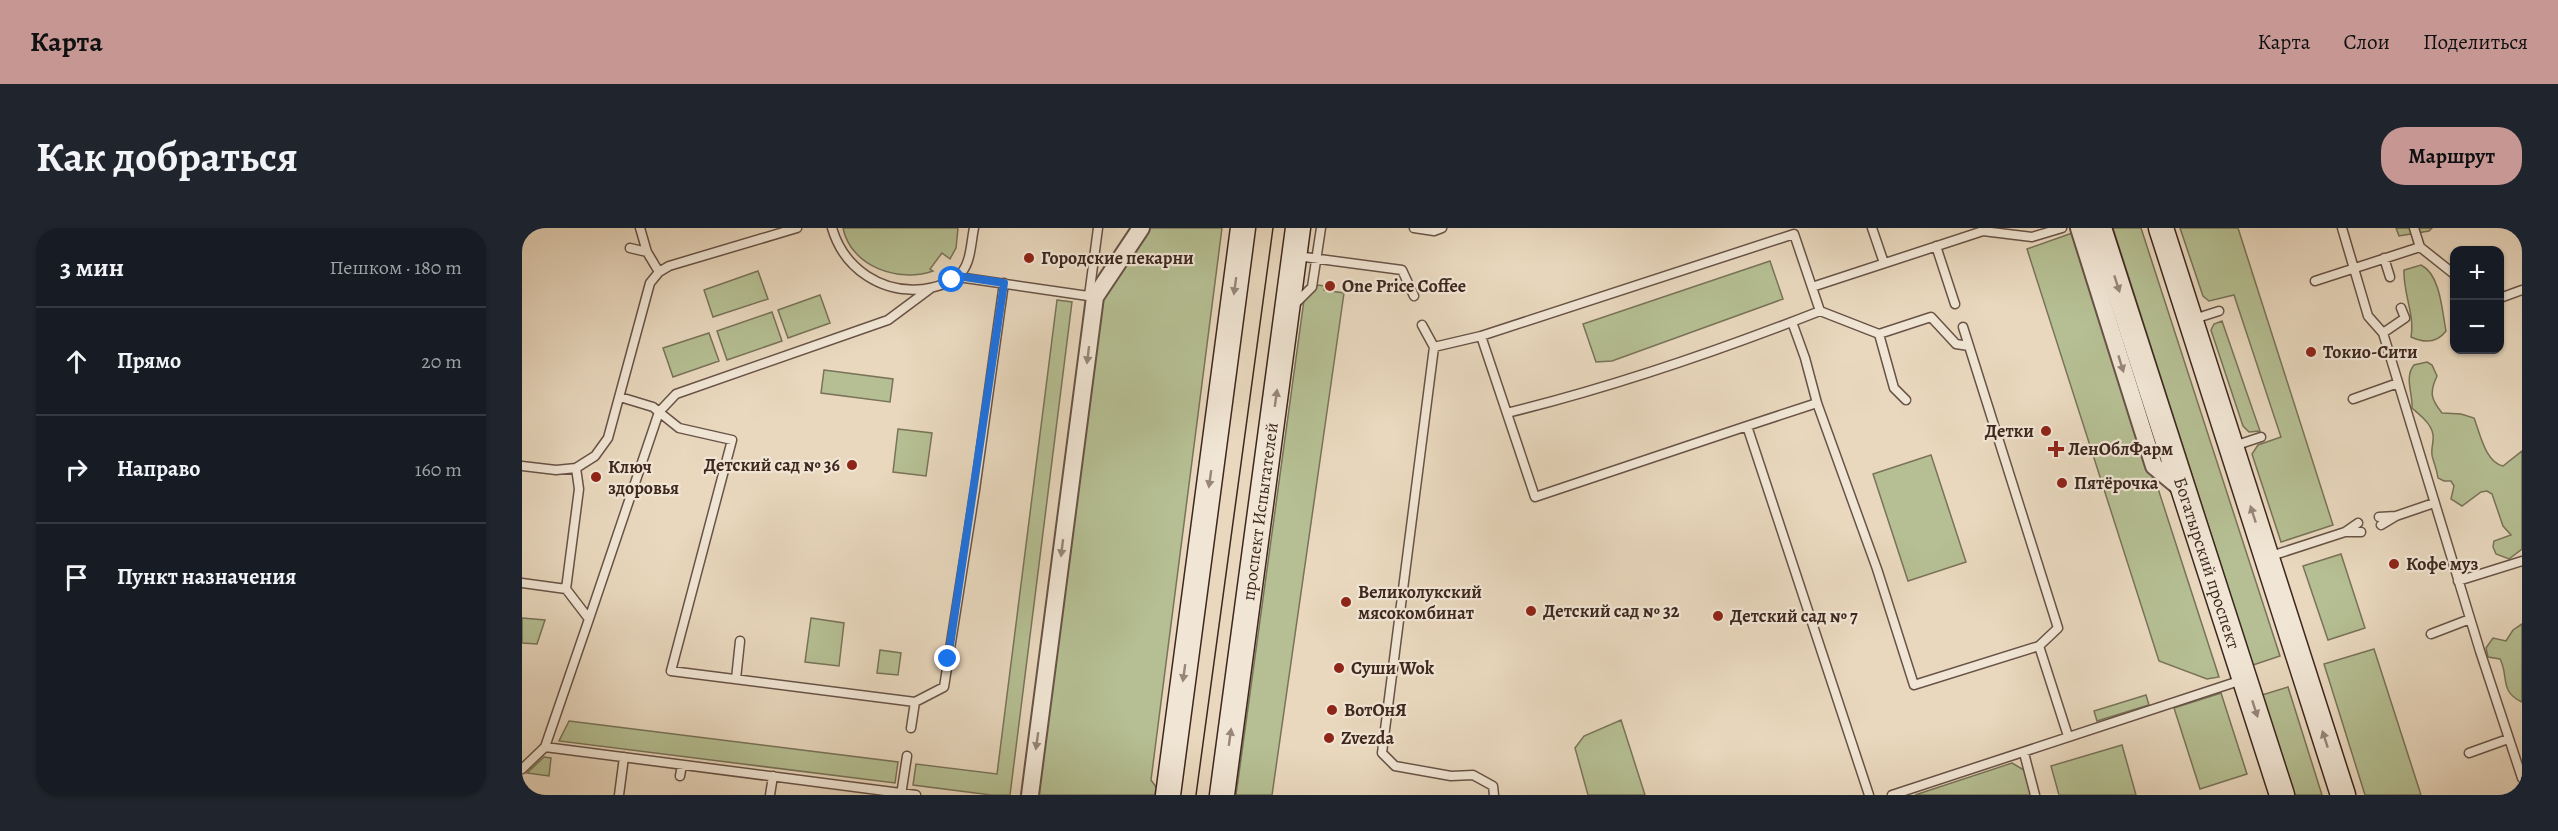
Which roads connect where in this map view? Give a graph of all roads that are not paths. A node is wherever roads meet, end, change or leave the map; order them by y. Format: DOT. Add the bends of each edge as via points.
graph roads {
  1 [pos="640,228"];
  2 [pos="797,228"];
  3 [pos="832,228"];
  4 [pos="974,228"];
  5 [pos="1098,228"];
  6 [pos="1141,228"];
  7 [pos="1243,228"];
  8 [pos="1298,228"];
  9 [pos="1321,228"];
  10 [pos="1414,228"];
  11 [pos="1442,228"];
  12 [pos="1872,228"];
  13 [pos="2062,228"];
  14 [pos="2079,228"];
  15 [pos="2099,228"];
  16 [pos="2161,228"];
  17 [pos="2342,228"];
  18 [pos="2414,228"];
  19 [pos="1983,230"];
  20 [pos="2008,231"];
  21 [pos="632,245"];
  22 [pos="1936,246"];
  23 [pos="2420,247"];
  24 [pos="647,252"];
  25 [pos="1305,257"];
  26 [pos="2384,258"];
  27 [pos="1884,263"];
  28 [pos="2354,268"];
  29 [pos="2450,271"];
  30 [pos="659,272"];
  31 [pos="958,276"];
  32 [pos="2390,277"];
  33 [pos="2315,281"];
  34 [pos="1004,283"];
  35 [pos="1812,287"];
  36 [pos="931,288"];
  37 [pos="2522,290"];
  38 [pos="1092,296"];
  39 [pos="2504,296"];
  40 [pos="1414,297"];
  41 [pos="1955,304"];
  42 [pos="2401,308"];
  43 [pos="2219,310"];
  44 [pos="1820,311"];
  45 [pos="2190,320"];
  46 [pos="1792,322"];
  47 [pos="1422,325"];
  48 [pos="1963,327"];
  49 [pos="2383,333"];
  50 [pos="1880,334"];
  51 [pos="1481,336"];
  52 [pos="1969,346"];
  53 [pos="1434,347"];
  54 [pos="2398,383"];
  55 [pos="620,397"];
  56 [pos="2353,399"];
  57 [pos="1906,400"];
  58 [pos="1817,403"];
  59 [pos="659,412"];
  60 [pos="1507,413"];
  61 [pos="1747,426"];
  62 [pos="2261,437"];
  63 [pos="2231,447"];
  64 [pos="522,466"];
  65 [pos="576,468"];
  66 [pos="2184,490"];
  67 [pos="2434,503"];
  68 [pos="2380,521"];
  69 [pos="2360,528"];
  70 [pos="2267,558"];
  71 [pos="2522,561"];
  72 [pos="2458,581"];
  73 [pos="522,583"];
  74 [pos="566,589"];
  75 [pos="589,619"];
  76 [pos="2470,619"];
  77 [pos="2431,634"];
  78 [pos="740,642"];
  79 [pos="2039,646"];
  80 [pos="736,679"];
  81 [pos="2245,680"];
  82 [pos="915,702"];
  83 [pos="911,728"];
  84 [pos="2068,736"];
  85 [pos="2508,739"];
  86 [pos="545,747"];
  87 [pos="2024,753"];
  88 [pos="2469,753"];
  89 [pos="907,756"];
  90 [pos="624,757"];
  91 [pos="682,765"];
  92 [pos="522,769"];
  93 [pos="680,776"];
  94 [pos="773,777"];
  95 [pos="2522,778"];
  96 [pos="901,794"];
  97 [pos="619,795"];
  98 [pos="770,795"];
  99 [pos="916,795"];
  100 [pos="1030,795"];
  101 [pos="1168,795"];
  102 [pos="1222,795"];
  103 [pos="1494,795"];
  104 [pos="1869,795"];
  105 [pos="1892,795"];
  106 [pos="2035,795"];
  107 [pos="2282,795"];
  108 [pos="2343,795"];
  1 -- 24 [label="lane"];
  2 -- 30 [label="lane"];
  3 -- 36 [label="lane" via="851,263 871,279 904,290"];
  4 -- 31 [label="lane" via="966,265"];
  5 -- 38 [label="lane"];
  6 -- 38 [label="street"];
  7 -- 101 [label="main road, one-way"];
  8 -- 25 [label="main road, проспект Испытателей"];
  9 -- 25 [label="lane"];
  10 -- 11 [label="lane"];
  12 -- 27 [label="lane"];
  13 -- 20 [label="lane" via="2032,237"];
  14 -- 66 [label="street, one-way" via="2154,466"];
  15 -- 66 [label="main road, Богатырский проспект, one-way"];
  16 -- 45 [label="main road"];
  17 -- 28 [label="lane"];
  18 -- 23 [label="lane"];
  19 -- 20 [label="lane"];
  19 -- 22 [label="lane"];
  21 -- 24 [label="lane"];
  22 -- 27 [label="lane"];
  22 -- 41 [label="lane"];
  23 -- 26 [label="lane"];
  23 -- 29 [label="lane"];
  24 -- 30 [label="lane"];
  25 -- 40 [label="lane" via="1402,270"];
  102 -- 25 [label="main road, проспект Испытателей, one-way" via="1287,312"];
  26 -- 28 [label="lane"];
  26 -- 32 [label="lane"];
  27 -- 35 [label="lane"];
  28 -- 33 [label="lane"];
  28 -- 49 [label="lane" via="2368,315"];
  30 -- 55 [label="lane" via="650,283"];
  31 -- 34 [label="lane"];
  31 -- 36 [label="lane"];
  34 -- 38 [label="lane"];
  34 -- 82 [label="lane" via="944,687"];
  35 -- 44 [label="lane"];
  35 -- 51 [label="lane" via="1794,234"];
  36 -- 59 [label="lane" via="888,320 676,394"];
  37 -- 39 [label="lane"];
  38 -- 100 [label="street, one-way"];
  42 -- 49 [label="lane" via="2405,318"];
  43 -- 45 [label="lane"];
  44 -- 46 [label="lane"];
  44 -- 50 [label="lane"];
  45 -- 63 [label="main road"];
  46 -- 58 [label="lane"];
  46 -- 60 [label="lane" via="1562,399"];
  47 -- 53 [label="lane"];
  48 -- 52 [label="lane"];
  49 -- 54 [label="lane"];
  50 -- 52 [label="lane" via="1931,317 1956,344"];
  50 -- 57 [label="lane" via="1894,388"];
  51 -- 53 [label="lane"];
  51 -- 60 [label="lane"];
  52 -- 79 [label="lane" via="2058,628"];
  53 -- 103 [label="lane" via="1382,753 1395,766 1473,776 1493,786"];
  54 -- 56 [label="lane"];
  54 -- 67 [label="lane"];
  55 -- 59 [label="lane"];
  55 -- 65 [label="lane" via="602,448"];
  58 -- 61 [label="lane"];
  58 -- 79 [label="lane" via="1914,685"];
  59 -- 75 [label="lane"];
  59 -- 80 [label="lane" via="679,428 732,440 671,671"];
  60 -- 61 [label="lane" via="1535,497"];
  61 -- 104 [label="lane"];
  62 -- 63 [label="lane"];
  70 -- 63 [label="main road, one-way"];
  64 -- 65 [label="lane"];
  65 -- 74 [label="lane" via="579,489"];
  66 -- 81 [label="main road, Богатырский проспект"];
  67 -- 68 [label="lane"];
  67 -- 72 [label="lane"];
  69 -- 70 [label="lane"];
  108 -- 70 [label="main road, one-way"];
  71 -- 72 [label="lane"];
  72 -- 76 [label="lane"];
  73 -- 74 [label="lane"];
  74 -- 75 [label="lane"];
  75 -- 86 [label="lane"];
  76 -- 77 [label="lane"];
  76 -- 85 [label="lane"];
  78 -- 80 [label="lane"];
  79 -- 84 [label="lane"];
  80 -- 82 [label="lane"];
  81 -- 84 [label="lane"];
  81 -- 107 [label="main road, Богатырский проспект, one-way"];
  82 -- 83 [label="lane"];
  84 -- 87 [label="lane"];
  85 -- 88 [label="lane"];
  85 -- 95 [label="lane"];
  86 -- 90 [label="lane"];
  86 -- 92 [label="lane"];
  87 -- 105 [label="lane"];
  87 -- 106 [label="lane"];
  89 -- 96 [label="lane"];
  90 -- 91 [label="lane"];
  90 -- 97 [label="lane"];
  91 -- 93 [label="lane"];
  91 -- 94 [label="lane"];
  94 -- 96 [label="lane"];
  94 -- 98 [label="lane"];
  96 -- 99 [label="lane"];
}
